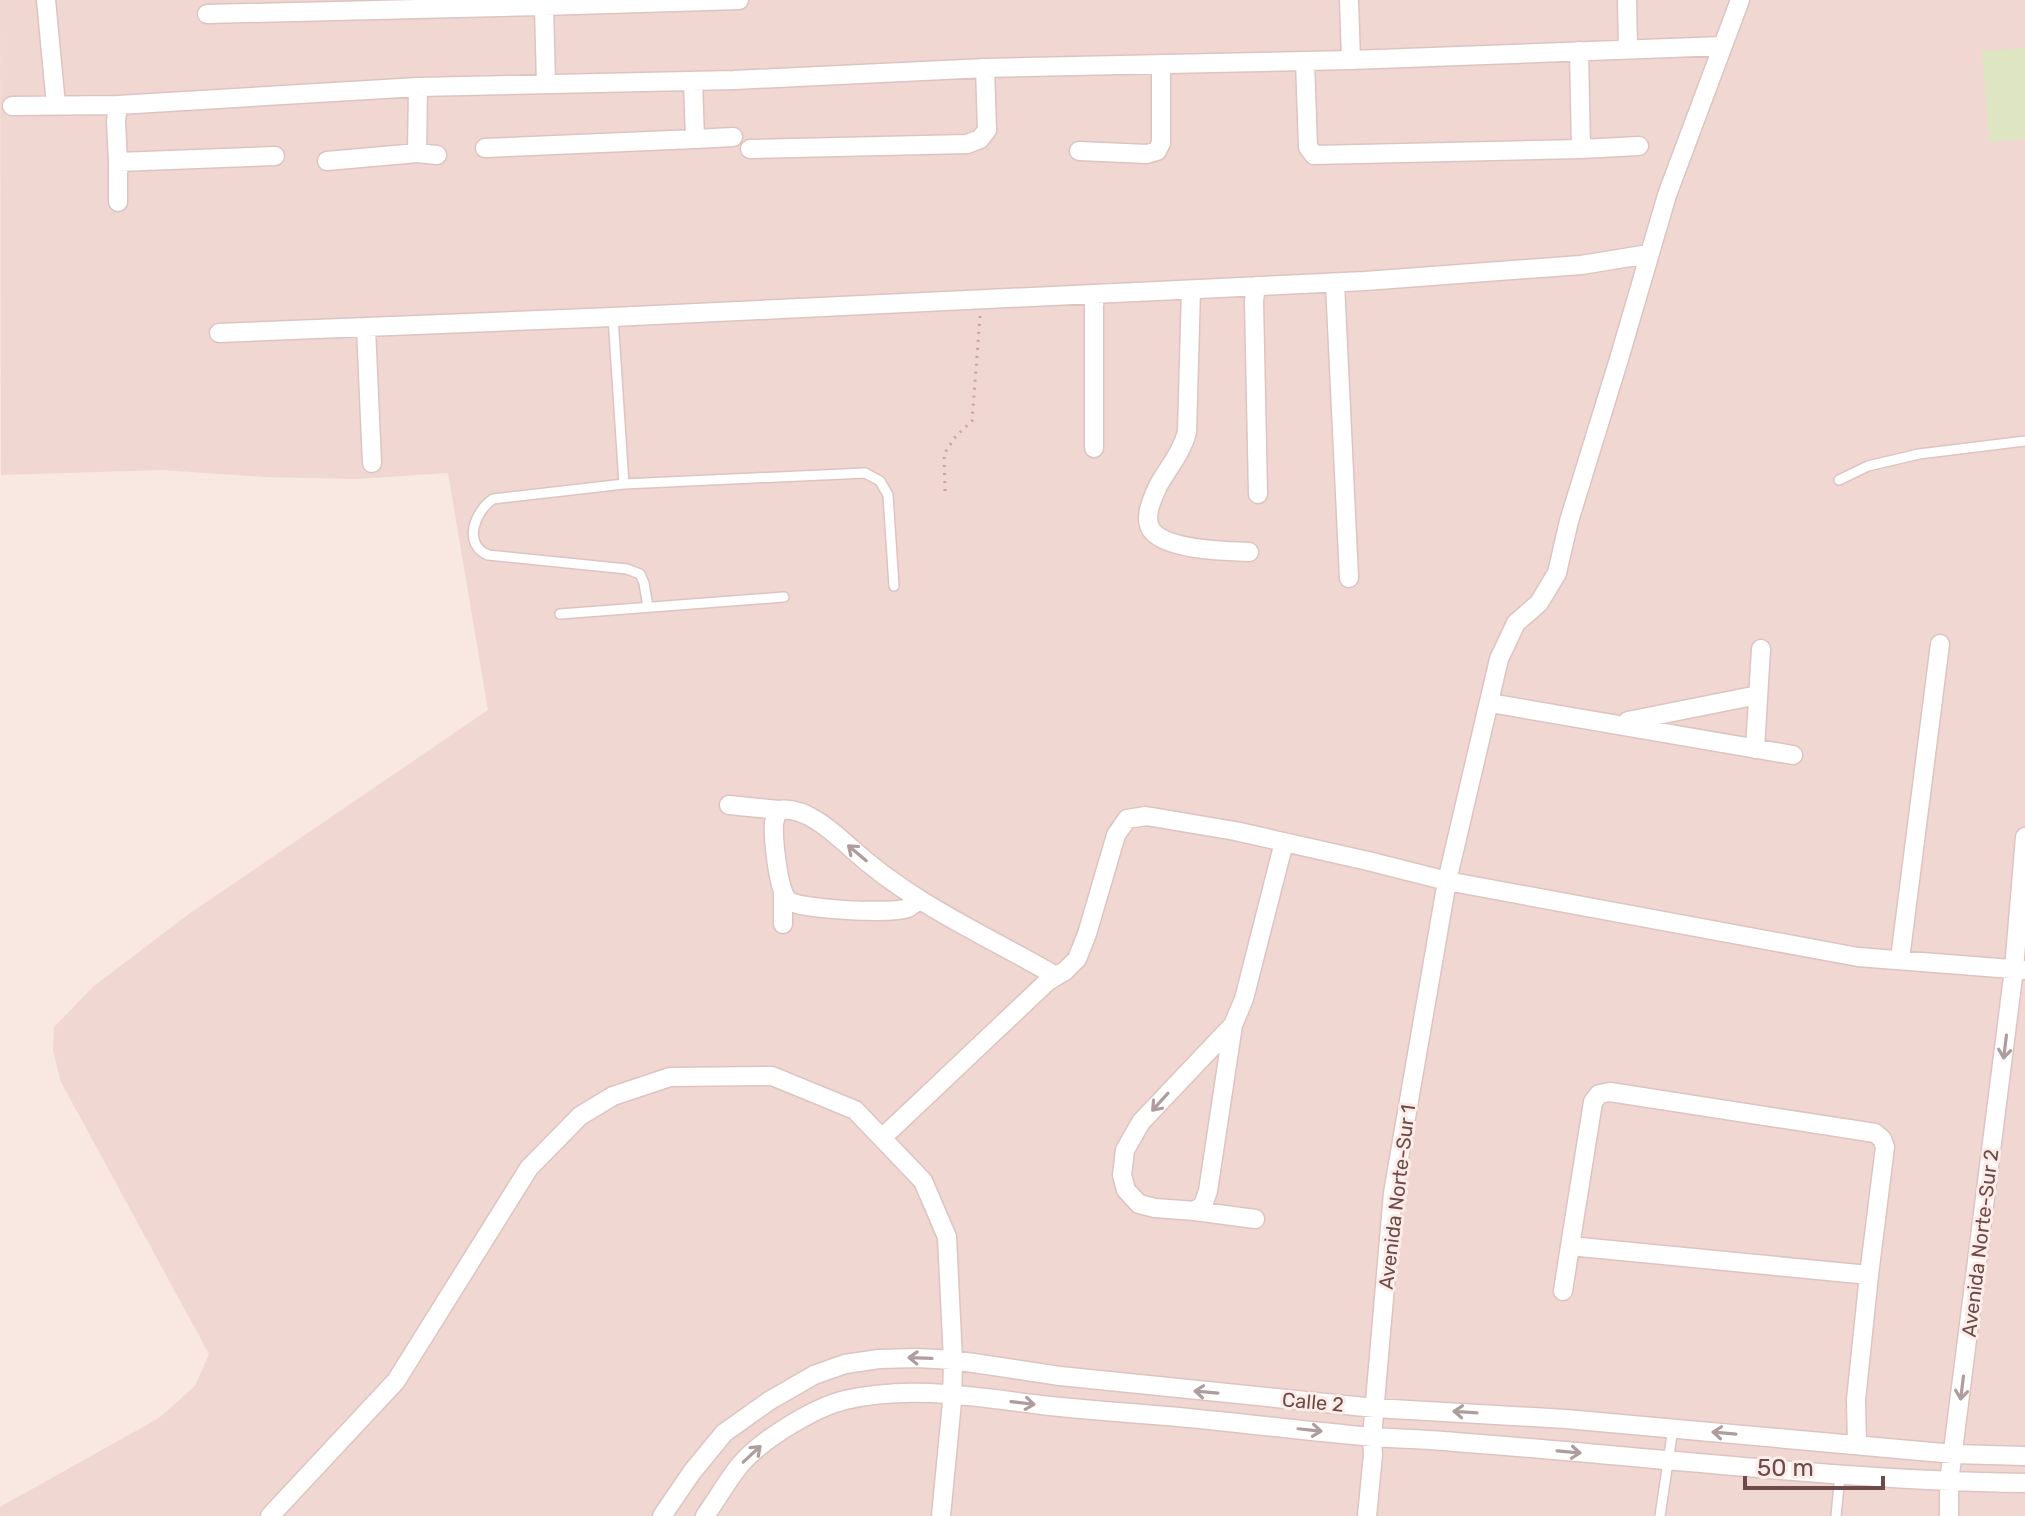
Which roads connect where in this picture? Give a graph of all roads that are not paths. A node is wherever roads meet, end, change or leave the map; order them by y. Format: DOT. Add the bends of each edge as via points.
graph roads {
  1 [pos="46,0"];
  2 [pos="739,0"];
  3 [pos="1349,0"];
  4 [pos="1627,0"];
  5 [pos="1740,0"];
  6 [pos="544,6"];
  7 [pos="207,14"];
  8 [pos="1723,46"];
  9 [pos="1628,49"];
  10 [pos="1579,51"];
  11 [pos="1351,60"];
  12 [pos="1305,61"];
  13 [pos="1161,64"];
  14 [pos="985,68"];
  15 [pos="693,81"];
  16 [pos="546,84"];
  17 [pos="418,87"];
  18 [pos="56,105"];
  19 [pos="118,105"];
  20 [pos="12,106"];
  21 [pos="733,137"];
  22 [pos="695,139"];
  23 [pos="1639,146"];
  24 [pos="485,148"];
  25 [pos="750,149"];
  26 [pos="1581,149"];
  27 [pos="1079,151"];
  28 [pos="417,153"];
  29 [pos="437,155"];
  30 [pos="275,156"];
  31 [pos="327,161"];
  32 [pos="118,162"];
  33 [pos="118,202"];
  34 [pos="1649,254"];
  35 [pos="1335,283"];
  36 [pos="1256,286"];
  37 [pos="1191,290"];
  38 [pos="1094,294"];
  39 [pos="613,317"];
  40 [pos="366,328"];
  41 [pos="219,333"];
  42 [pos="2025,441"];
  43 [pos="1094,448"];
  44 [pos="372,463"];
  45 [pos="1839,480"];
  46 [pos="624,484"];
  47 [pos="1258,494"];
  48 [pos="1249,552"];
  49 [pos="1349,578"];
  50 [pos="894,586"];
  51 [pos="784,597"];
  52 [pos="648,607"];
  53 [pos="560,614"];
  54 [pos="1940,644"];
  55 [pos="1761,649"];
  56 [pos="1758,695"];
  57 [pos="1490,703"];
  58 [pos="1615,724"];
  59 [pos="1755,749"];
  60 [pos="1793,755"];
  61 [pos="729,805"];
  62 [pos="778,810"];
  63 [pos="2025,837"];
  64 [pos="1284,842"];
  65 [pos="1447,881"];
  66 [pos="783,894"];
  67 [pos="918,901"];
  68 [pos="783,924"];
  69 [pos="1900,959"];
  70 [pos="2020,970"];
  71 [pos="1056,976"];
  72 [pos="1233,1025"];
  73 [pos="1190,1070"];
  74 [pos="1224,1085"];
  75 [pos="882,1138"];
  76 [pos="1195,1211"];
  77 [pos="1255,1219"];
  78 [pos="1570,1246"];
  79 [pos="1869,1275"];
  80 [pos="1563,1291"];
  81 [pos="953,1360"];
  82 [pos="953,1394"];
  83 [pos="1375,1408"];
  84 [pos="1673,1428"];
  85 [pos="1372,1437"];
  86 [pos="1857,1445"];
  87 [pos="1954,1454"];
  88 [pos="2025,1456"];
  89 [pos="1668,1461"];
  90 [pos="1840,1475"];
  91 [pos="1949,1482"];
  92 [pos="2025,1483"];
  93 [pos="270,1516"];
  94 [pos="662,1516"];
  95 [pos="705,1516"];
  96 [pos="941,1516"];
  97 [pos="1367,1516"];
  98 [pos="1660,1516"];
  99 [pos="1836,1516"];
  100 [pos="1949,1516"];
  1 -- 18 [label="street"];
  2 -- 6 [label="street"];
  3 -- 11 [label="street"];
  4 -- 9 [label="street"];
  5 -- 8 [label="street, Avenida Norte-Sur 1"];
  6 -- 7 [label="street"];
  6 -- 16 [label="street"];
  8 -- 9 [label="street"];
  8 -- 34 [label="street, Avenida Norte-Sur 1"];
  9 -- 10 [label="street"];
  10 -- 11 [label="street"];
  10 -- 26 [label="street"];
  11 -- 12 [label="street"];
  12 -- 13 [label="street"];
  12 -- 26 [label="street" via="1308,147 1314,155"];
  13 -- 14 [label="street"];
  13 -- 27 [label="street" via="1157,151"];
  14 -- 15 [label="street"];
  14 -- 25 [label="street" via="987,130 967,144"];
  15 -- 16 [label="street"];
  15 -- 22 [label="street"];
  16 -- 17 [label="street"];
  17 -- 19 [label="street"];
  17 -- 28 [label="street"];
  18 -- 19 [label="street"];
  18 -- 20 [label="street"];
  19 -- 32 [label="street"];
  21 -- 22 [label="street"];
  22 -- 24 [label="street"];
  23 -- 26 [label="street"];
  28 -- 29 [label="street"];
  28 -- 31 [label="street"];
  30 -- 32 [label="street"];
  32 -- 33 [label="street"];
  34 -- 35 [label="street" via="1581,265"];
  34 -- 57 [label="street, Avenida Norte-Sur 1" via="1557,573 1539,603 1516,623 1499,659"];
  35 -- 36 [label="street"];
  35 -- 49 [label="street"];
  36 -- 37 [label="street"];
  36 -- 47 [label="street"];
  37 -- 38 [label="street"];
  37 -- 48 [label="street" via="1189,421 1185,442 1150,504 1149,524 1163,539 1190,547"];
  38 -- 39 [label="street"];
  38 -- 43 [label="street"];
  39 -- 40 [label="street"];
  39 -- 46 [label="lane"];
  40 -- 41 [label="street"];
  40 -- 44 [label="street"];
  42 -- 45 [label="lane" via="1919,454 1868,466"];
  46 -- 50 [label="lane" via="865,473 880,481 888,495"];
  46 -- 52 [label="lane" via="493,499 479,511 474,539 480,552 488,555 640,574"];
  51 -- 52 [label="lane"];
  52 -- 53 [label="lane"];
  54 -- 69 [label="street"];
  55 -- 56 [label="street"];
  56 -- 58 [label="street"];
  56 -- 59 [label="street"];
  57 -- 58 [label="street"];
  57 -- 65 [label="street, Avenida Norte-Sur 1"];
  58 -- 59 [label="street"];
  59 -- 60 [label="street"];
  61 -- 62 [label="street"];
  62 -- 66 [label="street" via="774,825"];
  67 -- 62 [label="street, one-way" via="819,822"];
  63 -- 70 [label="street, Avenida Norte-Sur 2"];
  64 -- 65 [label="street"];
  64 -- 71 [label="street" via="1146,816 1127,819 1116,835 1077,959"];
  64 -- 72 [label="street"];
  65 -- 69 [label="street" via="1858,957"];
  65 -- 83 [label="street, Avenida Norte-Sur 1" via="1393,1193"];
  66 -- 67 [label="street" via="803,905 846,910 906,908"];
  66 -- 68 [label="street"];
  67 -- 71 [label="street"];
  69 -- 70 [label="street"];
  70 -- 87 [label="street, Avenida Norte-Sur 2, one-way"];
  71 -- 75 [label="street"];
  72 -- 73 [label="street"];
  72 -- 74 [label="street"];
  73 -- 74 [label="street" via="1210,1070"];
  73 -- 76 [label="street, one-way" via="1141,1122 1125,1150 1122,1175 1126,1190 1139,1204"];
  74 -- 76 [label="street" via="1208,1191"];
  75 -- 81 [label="street" via="923,1181 947,1237"];
  75 -- 93 [label="street" via="855,1110 772,1076 670,1077 613,1096 580,1116 529,1168 396,1381"];
  76 -- 77 [label="street"];
  78 -- 79 [label="street"];
  78 -- 79 [label="street" via="1593,1102 1610,1092 1875,1133 1885,1147"];
  78 -- 80 [label="street"];
  79 -- 86 [label="street" via="1856,1400"];
  81 -- 82 [label="street"];
  83 -- 81 [label="street, Calle 2, one-way"];
  81 -- 94 [label="street, Calle 2, one-way" via="879,1359 814,1375 724,1433"];
  82 -- 85 [label="street, one-way"];
  95 -- 82 [label="street, one-way" via="755,1450 807,1417 841,1401 880,1394"];
  82 -- 96 [label="street"];
  84 -- 83 [label="street, Calle 2, one-way"];
  83 -- 85 [label="street, Avenida Norte-Sur 1"];
  86 -- 84 [label="street, Calle 2, one-way"];
  84 -- 89 [label="lane"];
  85 -- 89 [label="street, one-way"];
  85 -- 97 [label="street, Avenida Norte-Sur 1"];
  86 -- 87 [label="street, Calle 2"];
  87 -- 88 [label="street, Calle 2"];
  87 -- 91 [label="street, Avenida Norte-Sur 2"];
  89 -- 90 [label="street"];
  89 -- 98 [label="lane"];
  90 -- 91 [label="street"];
  90 -- 99 [label="lane"];
  91 -- 92 [label="street"];
  91 -- 100 [label="street, Avenida Norte-Sur 2"];
}
